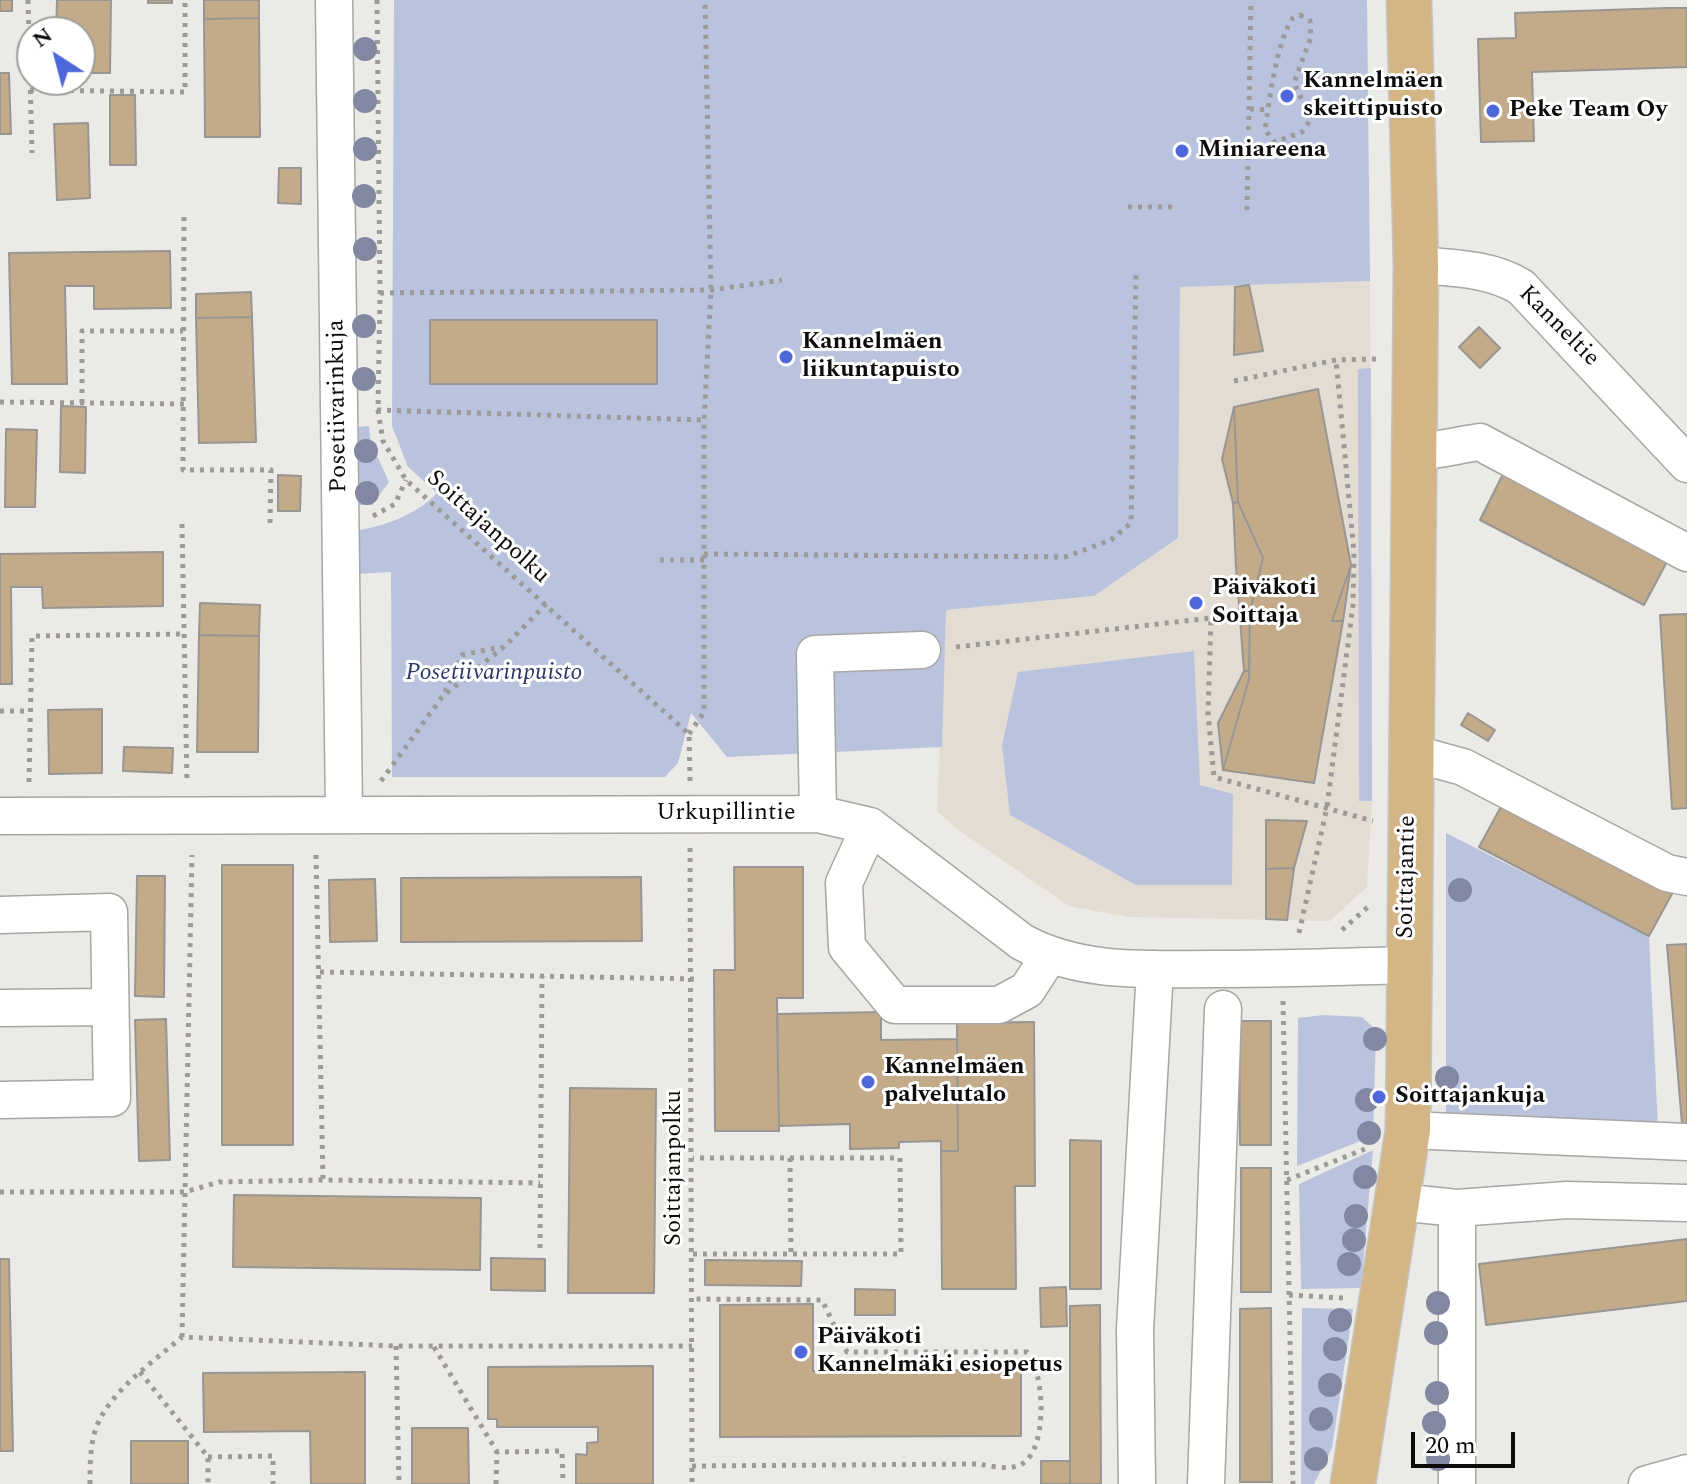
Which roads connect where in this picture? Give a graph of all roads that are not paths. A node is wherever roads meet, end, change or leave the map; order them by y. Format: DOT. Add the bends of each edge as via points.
graph roads {
  1 [pos="334,0"];
  2 [pos="1409,0"];
  3 [pos="1416,265"];
  4 [pos="1412,451"];
  5 [pos="1687,464"];
  6 [pos="1687,553"];
  7 [pos="934,649"];
  8 [pos="1409,757"];
  9 [pos="344,813"];
  10 [pos="818,814"];
  11 [pos="0,816"];
  12 [pos="870,826"];
  13 [pos="1687,877"];
  14 [pos="0,915"];
  15 [pos="1049,956"];
  16 [pos="1407,965"];
  17 [pos="1155,969"];
  18 [pos="110,1007"];
  19 [pos="0,1008"];
  20 [pos="1223,1009"];
  21 [pos="0,1100"];
  22 [pos="1392,1137"];
  23 [pos="1687,1142"];
  24 [pos="1398,1202"];
  25 [pos="1687,1203"];
  26 [pos="1457,1208"];
  27 [pos="1687,1473"];
  28 [pos="1137,1484"];
  29 [pos="1206,1484"];
  30 [pos="1353,1484"];
  31 [pos="1457,1484"];
  32 [pos="1647,1484"];
  1 -- 9 [label="street, Posetiivarinkuja"];
  2 -- 3 [label="main road"];
  3 -- 4 [label="main road, Soittajantie"];
  3 -- 5 [label="street, Kanneltie" via="1480,272 1521,287"];
  4 -- 6 [label="street" via="1436,452 1480,442"];
  4 -- 8 [label="main road, Soittajantie"];
  7 -- 10 [label="street" via="815,654"];
  8 -- 13 [label="street" via="1463,767 1667,873"];
  8 -- 16 [label="main road, Soittajantie"];
  9 -- 10 [label="street, Urkupillintie"];
  9 -- 11 [label="street, Urkupillintie"];
  10 -- 12 [label="street, Urkupillintie"];
  12 -- 15 [label="street, Urkupillintie" via="1022,942"];
  12 -- 15 [label="street" via="844,883 847,947 895,1005 999,1005 1027,990"];
  14 -- 18 [label="street" via="109,912"];
  15 -- 17 [label="street, Urkupillintie" via="1090,966"];
  16 -- 17 [label="street, Urkupillintie"];
  16 -- 22 [label="main road, Soittajantie"];
  17 -- 28 [label="street" via="1135,1329"];
  18 -- 19 [label="street"];
  18 -- 21 [label="street" via="112,1098"];
  20 -- 29 [label="street"];
  22 -- 23 [label="street"];
  22 -- 24 [label="main road, Soittajantie"];
  24 -- 26 [label="street"];
  24 -- 30 [label="main road, Soittajantie"];
  25 -- 26 [label="street" via="1567,1200"];
  26 -- 31 [label="street"];
  27 -- 32 [label="street"];
}
